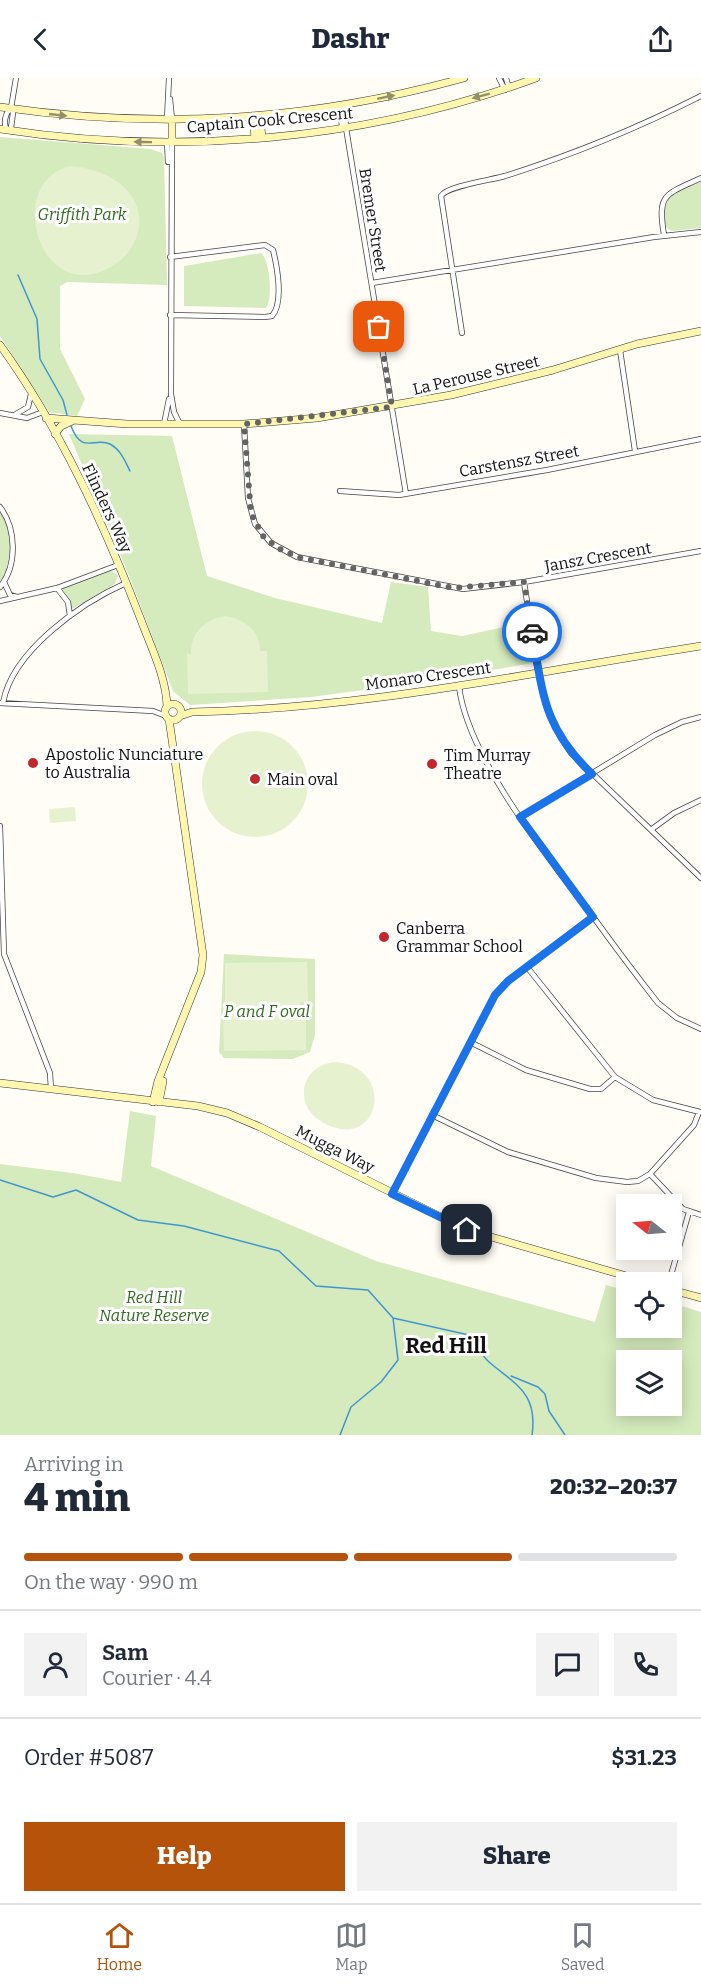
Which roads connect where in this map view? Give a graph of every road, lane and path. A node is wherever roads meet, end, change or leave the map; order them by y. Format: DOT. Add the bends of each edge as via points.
graph roads {
  1 [pos="16,78"];
  2 [pos="170,78"];
  3 [pos="464,78"];
  4 [pos="498,78"];
  5 [pos="506,78"];
  6 [pos="536,78"];
  7 [pos="505,90"];
  8 [pos="701,96"];
  9 [pos="0,107"];
  10 [pos="342,107"];
  11 [pos="11,108"];
  12 [pos="257,117"];
  13 [pos="170,119"];
  14 [pos="346,128"];
  15 [pos="3,130"];
  16 [pos="259,138"];
  17 [pos="169,142"];
  18 [pos="701,178"];
  19 [pos="434,194"];
  20 [pos="441,196"];
  21 [pos="701,232"];
  22 [pos="664,235"];
  23 [pos="170,257"];
  24 [pos="453,270"];
  25 [pos="372,283"];
  26 [pos="170,315"];
  27 [pos="701,331"];
  28 [pos="462,333"];
  29 [pos="0,345"];
  30 [pos="620,350"];
  31 [pos="30,389"];
  32 [pos="171,394"];
  33 [pos="392,407"];
  34 [pos="0,413"];
  35 [pos="10,415"];
  36 [pos="45,415"];
  37 [pos="70,421"];
  38 [pos="164,424"];
  39 [pos="180,424"];
  40 [pos="244,424"];
  41 [pos="55,434"];
  42 [pos="701,439"];
  43 [pos="635,451"];
  44 [pos="340,491"];
  45 [pos="405,494"];
  46 [pos="0,507"];
  47 [pos="701,551"];
  48 [pos="118,564"];
  49 [pos="524,582"];
  50 [pos="126,583"];
  51 [pos="2,584"];
  52 [pos="57,588"];
  53 [pos="20,598"];
  54 [pos="0,601"];
  55 [pos="70,616"];
  56 [pos="701,646"];
  57 [pos="539,674"];
  58 [pos="459,686"];
  59 [pos="2,703"];
  60 [pos="170,710"];
  61 [pos="192,711"];
  62 [pos="179,717"];
  63 [pos="701,717"];
  64 [pos="176,751"];
  65 [pos="592,774"];
  66 [pos="701,800"];
  67 [pos="520,817"];
  68 [pos="0,826"];
  69 [pos="652,829"];
  70 [pos="701,878"];
  71 [pos="593,917"];
  72 [pos="4,925"];
  73 [pos="0,932"];
  74 [pos="0,956"];
  75 [pos="7,966"];
  76 [pos="528,967"];
  77 [pos="701,1029"];
  78 [pos="470,1042"];
  79 [pos="615,1077"];
  80 [pos="0,1083"];
  81 [pos="51,1089"];
  82 [pos="156,1102"];
  83 [pos="700,1112"];
  84 [pos="432,1115"];
  85 [pos="650,1174"];
  86 [pos="392,1194"];
  87 [pos="689,1212"];
  88 [pos="701,1215"];
  89 [pos="672,1272"];
  90 [pos="616,1273"];
  91 [pos="682,1293"];
  92 [pos="701,1298"];
  1 -- 11 [label="street"];
  2 -- 13 [label="street"];
  10 -- 3 [label="street, Captain Cook Crescent, one-way"];
  4 -- 7 [label="street"];
  5 -- 7 [label="street"];
  6 -- 7 [label="street, Captain Cook Crescent"];
  7 -- 14 [label="street, Captain Cook Crescent, one-way" via="394,120"];
  8 -- 20 [label="street" via="584,148 504,176 447,190"];
  9 -- 11 [label="street, Captain Cook Crescent"];
  10 -- 12 [label="street, Captain Cook Crescent"];
  10 -- 14 [label="street, Bremer Street" via="339,111"];
  11 -- 13 [label="street, Captain Cook Crescent, one-way" via="88,117"];
  11 -- 15 [label="street" via="11,128"];
  12 -- 13 [label="street, Captain Cook Crescent"];
  12 -- 16 [label="street"];
  13 -- 17 [label="street"];
  14 -- 16 [label="street, Captain Cook Crescent"];
  14 -- 25 [label="street, Bremer Street"];
  17 -- 15 [label="street, Captain Cook Crescent, one-way" via="92,140"];
  16 -- 17 [label="street, Captain Cook Crescent"];
  17 -- 23 [label="street"];
  18 -- 22 [label="street" via="666,196 660,210"];
  19 -- 20 [label="street"];
  20 -- 24 [label="street"];
  21 -- 22 [label="street"];
  22 -- 24 [label="street"];
  23 -- 26 [label="street"];
  23 -- 26 [label="street" via="261,244 269,247 275,258 278,305 272,316 265,317"];
  24 -- 25 [label="street"];
  24 -- 28 [label="street"];
  25 -- 33 [label="street, Bremer Street"];
  26 -- 32 [label="street"];
  27 -- 30 [label="street, La Perouse Street"];
  29 -- 31 [label="street, Flinders Way"];
  30 -- 33 [label="street, La Perouse Street" via="504,383"];
  30 -- 43 [label="street"];
  31 -- 35 [label="street" via="28,407"];
  31 -- 36 [label="street, Flinders Way"];
  32 -- 38 [label="street"];
  32 -- 39 [label="street"];
  33 -- 40 [label="street, La Perouse Street"];
  33 -- 45 [label="street, Bremer Street"];
  34 -- 35 [label="street, La Perouse Street"];
  35 -- 36 [label="street, La Perouse Street"];
  36 -- 37 [label="street, La Perouse Street"];
  36 -- 41 [label="street, Flinders Way"];
  37 -- 38 [label="street, La Perouse Street"];
  37 -- 41 [label="street"];
  38 -- 39 [label="street, La Perouse Street"];
  39 -- 40 [label="street, La Perouse Street"];
  40 -- 49 [label="street, Jansz Crescent" via="251,513 263,536 278,548 297,557 453,588"];
  41 -- 48 [label="street, Flinders Way"];
  42 -- 43 [label="street, Carstensz Street"];
  43 -- 45 [label="street, Carstensz Street"];
  44 -- 45 [label="street, Carstensz Street"];
  46 -- 51 [label="street" via="11,527 13,542 8,573"];
  47 -- 49 [label="street, Jansz Crescent"];
  48 -- 50 [label="street, Flinders Way"];
  48 -- 52 [label="street"];
  49 -- 57 [label="street"];
  50 -- 55 [label="street"];
  50 -- 60 [label="street, Flinders Way"];
  51 -- 53 [label="street" via="10,595"];
  52 -- 53 [label="street"];
  52 -- 55 [label="street" via="68,602"];
  53 -- 54 [label="street"];
  55 -- 59 [label="street" via="20,666"];
  56 -- 57 [label="street, Monaro Crescent"];
  57 -- 58 [label="street, Monaro Crescent"];
  57 -- 65 [label="street" via="545,707 555,730"];
  58 -- 61 [label="street, Monaro Crescent" via="286,707"];
  58 -- 67 [label="street" via="466,717 482,752"];
  59 -- 60 [label="street, Monaro Crescent"];
  60 -- 61 [label="street, Monaro Crescent"];
  60 -- 62 [label="street, Monaro Crescent"];
  60 -- 62 [label="street, Flinders Way"];
  60 -- 64 [label="street, Flinders Way"];
  61 -- 62 [label="street, Monaro Crescent"];
  62 -- 64 [label="street, Flinders Way"];
  63 -- 65 [label="street" via="655,735"];
  64 -- 82 [label="street, Flinders Way" via="204,955"];
  65 -- 67 [label="street"];
  65 -- 69 [label="street"];
  66 -- 69 [label="street"];
  67 -- 71 [label="street"];
  68 -- 72 [label="street"];
  69 -- 70 [label="street"];
  71 -- 76 [label="street"];
  71 -- 77 [label="street" via="658,1003 677,1018"];
  72 -- 73 [label="street"];
  72 -- 75 [label="street"];
  74 -- 75 [label="street"];
  75 -- 81 [label="street" via="50,1073"];
  76 -- 78 [label="street" via="495,995"];
  76 -- 79 [label="street"];
  78 -- 79 [label="street" via="523,1069 590,1089 601,1089"];
  78 -- 84 [label="street"];
  79 -- 83 [label="street" via="652,1100"];
  80 -- 81 [label="street, Mugga Way"];
  81 -- 82 [label="street, Mugga Way"];
  82 -- 86 [label="street, Mugga Way" via="198,1106 240,1118"];
  83 -- 85 [label="street" via="694,1125"];
  84 -- 85 [label="street" via="493,1147 596,1178 627,1182"];
  84 -- 86 [label="street"];
  85 -- 87 [label="street"];
  86 -- 90 [label="street, Mugga Way" via="474,1233"];
  87 -- 88 [label="street"];
  87 -- 89 [label="street"];
  91 -- 92 [label="street"];
}
